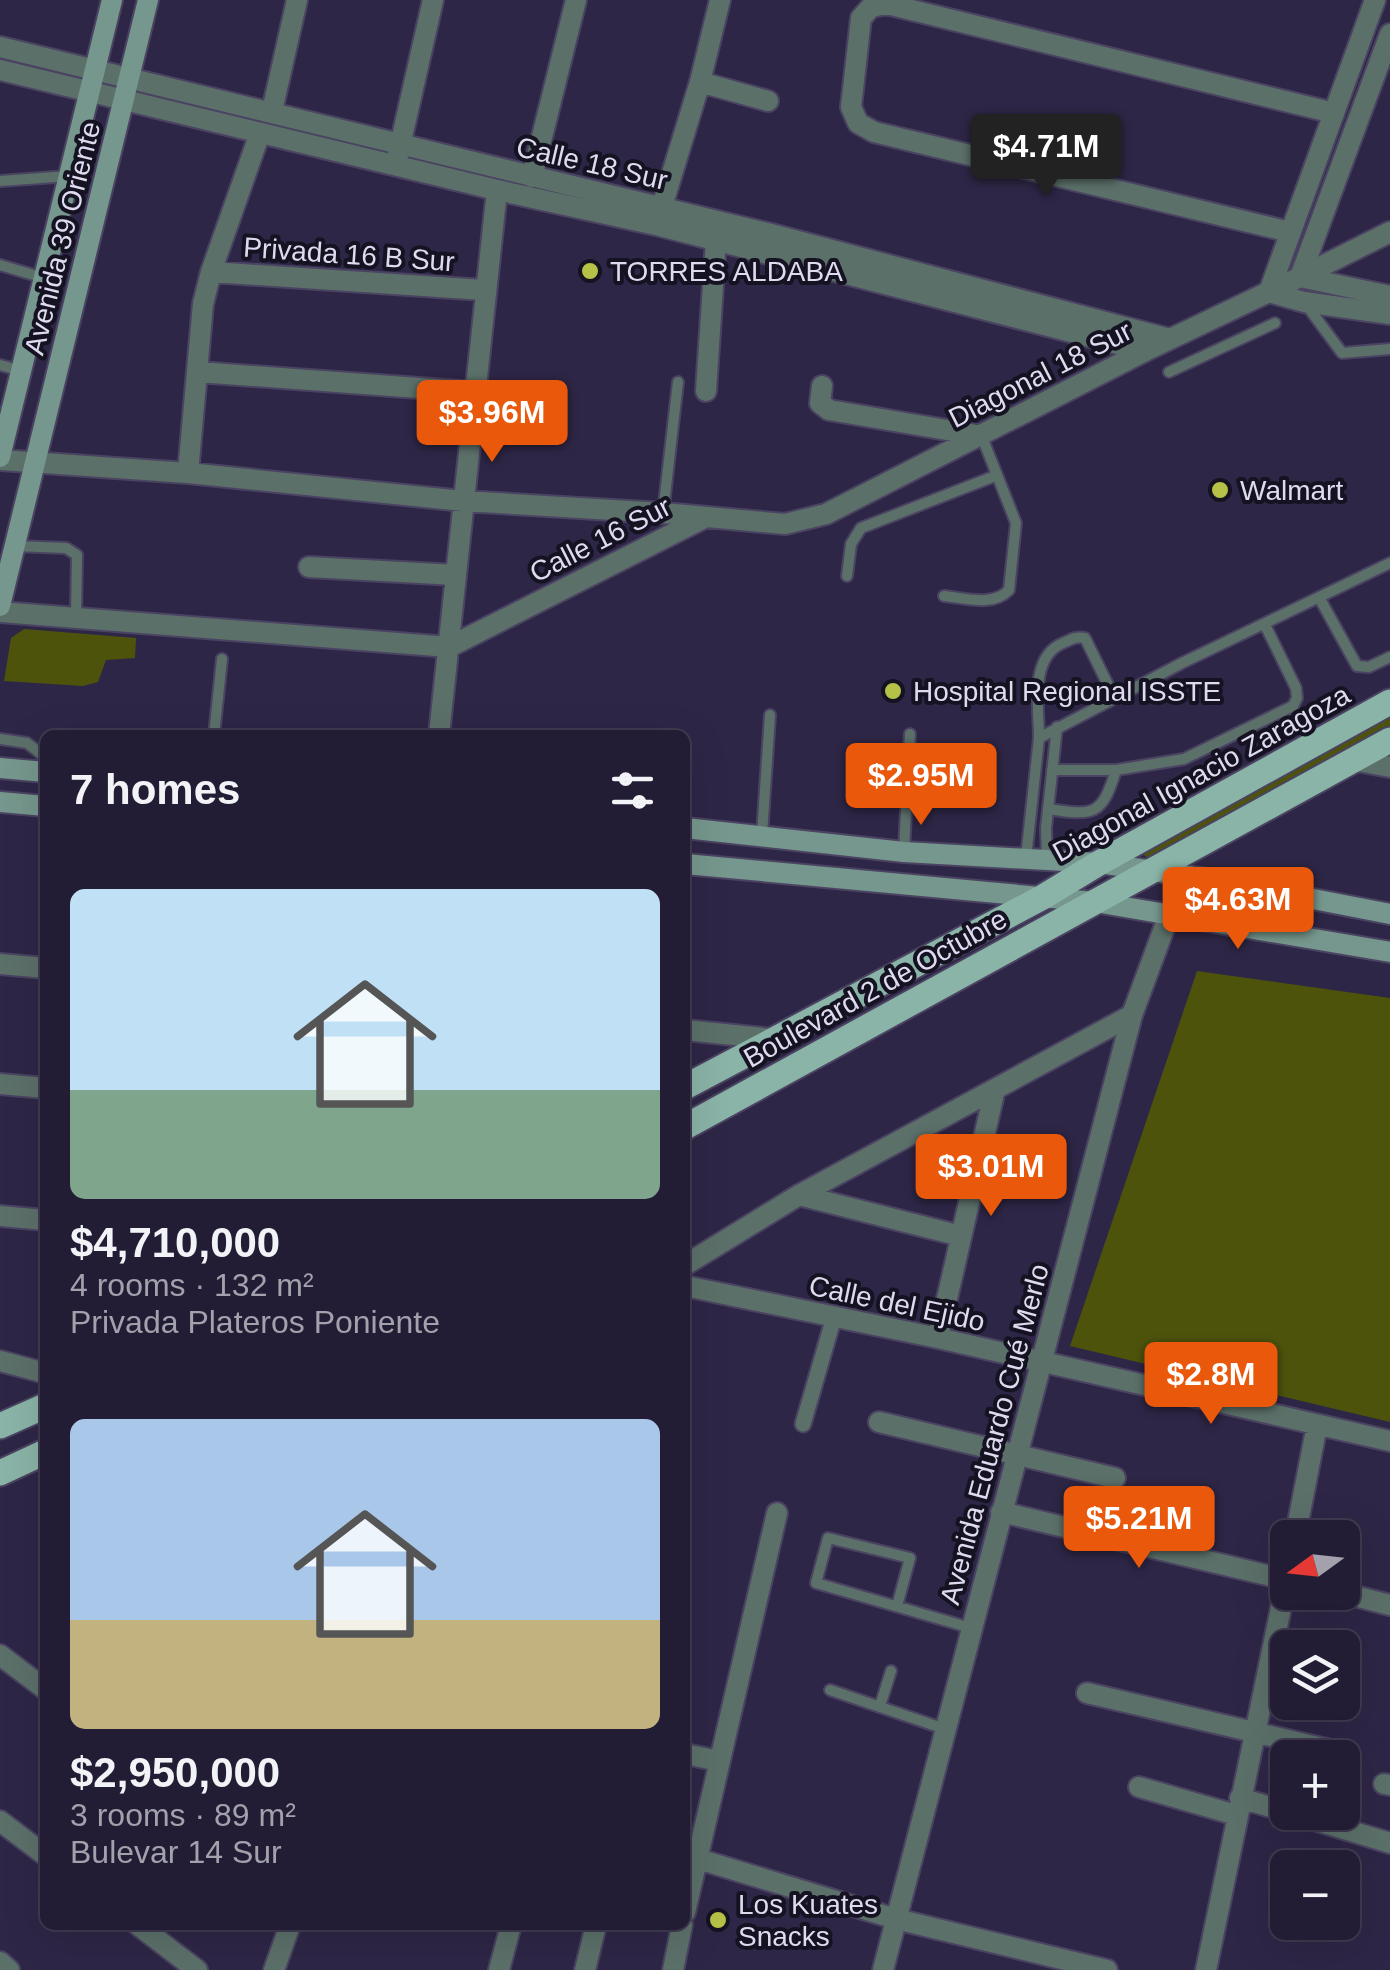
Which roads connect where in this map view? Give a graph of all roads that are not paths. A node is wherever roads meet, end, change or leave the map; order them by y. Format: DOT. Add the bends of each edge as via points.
graph roads {
  1 [pos="112,0"];
  2 [pos="148,0"];
  3 [pos="297,0"];
  4 [pos="434,0"];
  5 [pos="576,0"];
  6 [pos="720,0"];
  7 [pos="1375,0"];
  8 [pos="1390,34"];
  9 [pos="0,47"];
  10 [pos="95,68"];
  11 [pos="0,70"];
  12 [pos="130,77"];
  13 [pos="700,82"];
  14 [pos="89,92"];
  15 [pos="124,100"];
  16 [pos="768,101"];
  17 [pos="272,111"];
  18 [pos="1334,113"];
  19 [pos="260,134"];
  20 [pos="401,142"];
  21 [pos="395,164"];
  22 [pos="69,176"];
  23 [pos="532,177"];
  24 [pos="0,181"];
  25 [pos="497,190"];
  26 [pos="659,216"];
  27 [pos="1290,232"];
  28 [pos="1390,232"];
  29 [pos="716,240"];
  30 [pos="769,243"];
  31 [pos="0,266"];
  32 [pos="211,272"];
  33 [pos="1300,276"];
  34 [pos="44,278"];
  35 [pos="484,290"];
  36 [pos="1269,292"];
  37 [pos="1390,296"];
  38 [pos="1304,302"];
  39 [pos="1390,314"];
  40 [pos="1274,323"];
  41 [pos="1170,340"];
  42 [pos="1390,349"];
  43 [pos="1146,351"];
  44 [pos="0,365"];
  45 [pos="1183,366"];
  46 [pos="22,370"];
  47 [pos="198,372"];
  48 [pos="1169,372"];
  49 [pos="678,382"];
  50 [pos="822,386"];
  51 [pos="474,392"];
  52 [pos="706,392"];
  53 [pos="982,436"];
  54 [pos="0,458"];
  55 [pos="34,463"];
  56 [pos="188,473"];
  57 [pos="996,476"];
  58 [pos="463,501"];
  59 [pos="663,512"];
  60 [pos="706,517"];
  61 [pos="14,546"];
  62 [pos="1390,563"];
  63 [pos="308,568"];
  64 [pos="456,575"];
  65 [pos="847,576"];
  66 [pos="944,596"];
  67 [pos="1320,599"];
  68 [pos="0,609"];
  69 [pos="76,618"];
  70 [pos="1265,624"];
  71 [pos="449,647"];
  72 [pos="1390,657"];
  73 [pos="222,659"];
  74 [pos="1114,697"];
  75 [pos="1390,702"];
  76 [pos="770,715"];
  77 [pos="1057,727"];
  78 [pos="215,730"];
  79 [pos="440,730"];
  80 [pos="910,734"];
  81 [pos="1039,738"];
  82 [pos="0,739"];
  83 [pos="1390,740"];
  84 [pos="40,753"];
  85 [pos="1352,760"];
  86 [pos="1390,767"];
  87 [pos="0,768"];
  88 [pos="1052,770"];
  89 [pos="1116,770"];
  90 [pos="40,772"];
  91 [pos="0,802"];
  92 [pos="40,806"];
  93 [pos="1048,809"];
  94 [pos="690,828"];
  95 [pos="762,835"];
  96 [pos="904,852"];
  97 [pos="1037,859"];
  98 [pos="1099,863"];
  99 [pos="690,864"];
  100 [pos="1153,870"];
  101 [pos="1043,897"];
  102 [pos="1094,902"];
  103 [pos="1390,914"];
  104 [pos="1168,915"];
  105 [pos="1390,952"];
  106 [pos="0,964"];
  107 [pos="40,968"];
  108 [pos="1132,1016"];
  109 [pos="690,1031"];
  110 [pos="772,1039"];
  111 [pos="0,1084"];
  112 [pos="690,1084"];
  113 [pos="40,1088"];
  114 [pos="995,1089"];
  115 [pos="690,1124"];
  116 [pos="799,1195"];
  117 [pos="0,1216"];
  118 [pos="40,1220"];
  119 [pos="961,1236"];
  120 [pos="690,1262"];
  121 [pos="690,1287"];
  122 [pos="834,1317"];
  123 [pos="938,1338"];
  124 [pos="0,1361"];
  125 [pos="1042,1364"];
  126 [pos="40,1372"];
  127 [pos="40,1408"];
  128 [pos="878,1422"];
  129 [pos="803,1424"];
  130 [pos="1317,1425"];
  131 [pos="0,1426"];
  132 [pos="1390,1441"];
  133 [pos="1018,1453"];
  134 [pos="40,1454"];
  135 [pos="0,1473"];
  136 [pos="1115,1478"];
  137 [pos="1001,1512"];
  138 [pos="777,1513"];
  139 [pos="1298,1520"];
  140 [pos="1270,1574"];
  141 [pos="1360,1597"];
  142 [pos="1390,1605"];
  143 [pos="897,1606"];
  144 [pos="1280,1610"];
  145 [pos="972,1628"];
  146 [pos="0,1655"];
  147 [pos="891,1670"];
  148 [pos="40,1685"];
  149 [pos="830,1690"];
  150 [pos="1086,1693"];
  151 [pos="880,1706"];
  152 [pos="945,1728"];
  153 [pos="1254,1732"];
  154 [pos="1288,1740"];
  155 [pos="690,1755"];
  156 [pos="719,1762"];
  157 [pos="1139,1787"];
  158 [pos="1238,1807"];
  159 [pos="1270,1810"];
  160 [pos="0,1820"];
  161 [pos="1347,1830"];
  162 [pos="1390,1843"];
  163 [pos="40,1851"];
  164 [pos="691,1856"];
  165 [pos="896,1920"];
  166 [pos="145,1930"];
  167 [pos="288,1930"];
  168 [pos="509,1930"];
  169 [pos="595,1930"];
  170 [pos="681,1930"];
  171 [pos="0,1962"];
  172 [pos="9,1970"];
  173 [pos="197,1970"];
  174 [pos="274,1970"];
  175 [pos="498,1970"];
  176 [pos="585,1970"];
  177 [pos="673,1970"];
  178 [pos="883,1970"];
  179 [pos="1107,1970"];
  180 [pos="1206,1970"];
  1 -- 10 [label="main road, Avenida 39 Oriente"];
  2 -- 12 [label="main road, Avenida 39 Oriente"];
  3 -- 17 [label="street"];
  4 -- 20 [label="street"];
  5 -- 23 [label="street"];
  6 -- 13 [label="street"];
  7 -- 18 [label="street"];
  8 -- 33 [label="street"];
  9 -- 10 [label="street, Calle 18 Sur"];
  10 -- 12 [label="street, Calle 18 Sur"];
  10 -- 14 [label="main road, Avenida 39 Oriente"];
  11 -- 14 [label="street, Calle 18 Sur"];
  12 -- 15 [label="main road, Avenida 39 Oriente"];
  12 -- 17 [label="street, Calle 18 Sur"];
  13 -- 16 [label="street"];
  13 -- 26 [label="street"];
  14 -- 15 [label="street, Calle 18 Sur"];
  14 -- 22 [label="main road, Avenida 39 Oriente"];
  15 -- 19 [label="street, Calle 18 Sur"];
  15 -- 55 [label="main road, Avenida 39 Oriente"];
  17 -- 20 [label="street, Calle 18 Sur"];
  18 -- 27 [label="street"];
  18 -- 27 [label="street" via="887,4 871,6 861,18 851,106 858,123 874,132"];
  19 -- 21 [label="street, Calle 18 Sur"];
  19 -- 32 [label="street"];
  20 -- 21 [label="street"];
  20 -- 23 [label="street, Calle 18 Sur"];
  21 -- 25 [label="street, Calle 18 Sur"];
  22 -- 24 [label="lane"];
  22 -- 34 [label="main road, Avenida 39 Oriente"];
  23 -- 26 [label="street, Calle 18 Sur"];
  25 -- 26 [label="street, Calle 18 Sur"];
  25 -- 35 [label="street"];
  26 -- 29 [label="street, Calle 18 Sur"];
  26 -- 30 [label="street, Calle 18 Sur"];
  27 -- 36 [label="street"];
  28 -- 33 [label="street, Diagonal 18 Sur"];
  29 -- 30 [label="street, Calle 18 Sur"];
  29 -- 52 [label="street"];
  30 -- 41 [label="street, Calle 18 Sur"];
  30 -- 43 [label="street, Calle 18 Sur"];
  31 -- 34 [label="lane"];
  32 -- 35 [label="street, Privada 16 B Sur"];
  32 -- 47 [label="street"];
  33 -- 36 [label="street, Diagonal 18 Sur"];
  33 -- 37 [label="street"];
  34 -- 46 [label="main road, Avenida 39 Oriente"];
  35 -- 51 [label="street"];
  36 -- 38 [label="street"];
  36 -- 41 [label="street, Diagonal 18 Sur"];
  38 -- 39 [label="street"];
  38 -- 42 [label="lane" via="1342,352"];
  40 -- 45 [label="lane"];
  41 -- 43 [label="street, Diagonal 18 Sur"];
  41 -- 45 [label="lane"];
  43 -- 53 [label="street, Diagonal 18 Sur"];
  44 -- 46 [label="lane"];
  45 -- 48 [label="lane"];
  46 -- 54 [label="main road, Avenida 39 Oriente"];
  47 -- 51 [label="street"];
  47 -- 56 [label="street"];
  49 -- 59 [label="lane"];
  50 -- 53 [label="street" via="820,402 829,410"];
  51 -- 58 [label="street"];
  53 -- 57 [label="lane"];
  53 -- 60 [label="street, Diagonal 18 Sur" via="806,521"];
  54 -- 55 [label="street, Calle 16 Sur"];
  55 -- 56 [label="street, Calle 16 Sur"];
  55 -- 61 [label="main road, Avenida 39 Oriente"];
  56 -- 58 [label="street, Calle 16 Sur"];
  57 -- 65 [label="lane" via="862,528 851,544"];
  57 -- 66 [label="lane" via="1016,523 1009,590 990,601"];
  58 -- 59 [label="street, Calle 16 Sur"];
  58 -- 64 [label="street"];
  59 -- 60 [label="street, Calle 16 Sur"];
  60 -- 71 [label="street, Calle 16 Sur"];
  61 -- 68 [label="main road, Avenida 39 Oriente"];
  61 -- 69 [label="lane" via="66,548 76,555"];
  62 -- 67 [label="lane"];
  63 -- 64 [label="street"];
  64 -- 71 [label="street"];
  67 -- 70 [label="lane"];
  67 -- 72 [label="lane" via="1357,666"];
  68 -- 69 [label="street"];
  69 -- 71 [label="street"];
  70 -- 74 [label="lane"];
  70 -- 89 [label="lane" via="1296,688 1293,706 1184,758"];
  71 -- 79 [label="street"];
  73 -- 78 [label="lane"];
  74 -- 77 [label="lane"];
  74 -- 81 [label="lane" via="1085,638 1054,646 1039,670"];
  75 -- 98 [label="main road, Diagonal Ignacio Zaragoza"];
  76 -- 95 [label="lane"];
  77 -- 81 [label="lane"];
  77 -- 88 [label="lane"];
  80 -- 96 [label="lane"];
  81 -- 97 [label="lane"];
  82 -- 84 [label="lane" via="27,743"];
  83 -- 85 [label="main road"];
  85 -- 86 [label="street"];
  85 -- 100 [label="main road"];
  87 -- 90 [label="main road"];
  88 -- 89 [label="lane"];
  88 -- 93 [label="lane"];
  89 -- 93 [label="lane" via="1108,800 1096,811"];
  91 -- 92 [label="main road"];
  93 -- 97 [label="lane"];
  94 -- 95 [label="main road"];
  95 -- 96 [label="main road"];
  96 -- 97 [label="main road"];
  97 -- 98 [label="main road"];
  98 -- 100 [label="main road"];
  98 -- 101 [label="main road, Diagonal Ignacio Zaragoza"];
  99 -- 101 [label="main road"];
  100 -- 102 [label="main road"];
  100 -- 103 [label="main road"];
  101 -- 102 [label="main road"];
  101 -- 110 [label="main road, Boulevard 2 de Octubre"];
  102 -- 104 [label="main road"];
  102 -- 115 [label="main road, Boulevard 2 de Octubre"];
  104 -- 105 [label="main road"];
  104 -- 108 [label="street, Avenida Eduardo Cué Merlo"];
  106 -- 107 [label="street"];
  108 -- 114 [label="street"];
  108 -- 125 [label="street, Avenida Eduardo Cué Merlo"];
  109 -- 110 [label="street"];
  110 -- 112 [label="main road, Boulevard 2 de Octubre"];
  111 -- 113 [label="street"];
  114 -- 116 [label="street"];
  114 -- 119 [label="street"];
  116 -- 119 [label="street"];
  116 -- 120 [label="street"];
  117 -- 118 [label="street"];
  119 -- 123 [label="street"];
  121 -- 122 [label="street, Calle del Ejido"];
  122 -- 123 [label="street, Calle del Ejido"];
  122 -- 129 [label="street"];
  123 -- 125 [label="street, Calle del Ejido"];
  124 -- 126 [label="street"];
  125 -- 130 [label="street, Calle del Ejido"];
  125 -- 133 [label="street, Avenida Eduardo Cué Merlo"];
  127 -- 131 [label="main road"];
  128 -- 133 [label="street"];
  130 -- 132 [label="street, Calle del Ejido"];
  130 -- 139 [label="street"];
  133 -- 136 [label="street"];
  133 -- 137 [label="street, Avenida Eduardo Cué Merlo"];
  134 -- 135 [label="main road"];
  137 -- 140 [label="street"];
  137 -- 145 [label="street, Avenida Eduardo Cué Merlo"];
  138 -- 156 [label="street"];
  141 -- 142 [label="street"];
  143 -- 143 [label="lane" via="816,1583 828,1538 910,1558"];
  143 -- 145 [label="lane"];
  144 -- 153 [label="street"];
  145 -- 152 [label="street, Avenida Eduardo Cué Merlo"];
  146 -- 148 [label="street"];
  147 -- 151 [label="lane"];
  149 -- 151 [label="lane"];
  150 -- 153 [label="street"];
  151 -- 152 [label="lane"];
  152 -- 165 [label="street, Avenida Eduardo Cué Merlo"];
  153 -- 154 [label="street"];
  153 -- 158 [label="street"];
  155 -- 156 [label="street"];
  156 -- 164 [label="street"];
  157 -- 158 [label="street"];
  158 -- 159 [label="street"];
  158 -- 180 [label="street"];
  160 -- 163 [label="street"];
  161 -- 162 [label="street"];
  164 -- 165 [label="street"];
  165 -- 178 [label="street, Avenida Eduardo Cué Merlo"];
  165 -- 179 [label="street"];
  166 -- 173 [label="street"];
  167 -- 174 [label="street"];
  168 -- 175 [label="street"];
  169 -- 176 [label="street"];
  170 -- 177 [label="street"];
  171 -- 172 [label="street"];
}
